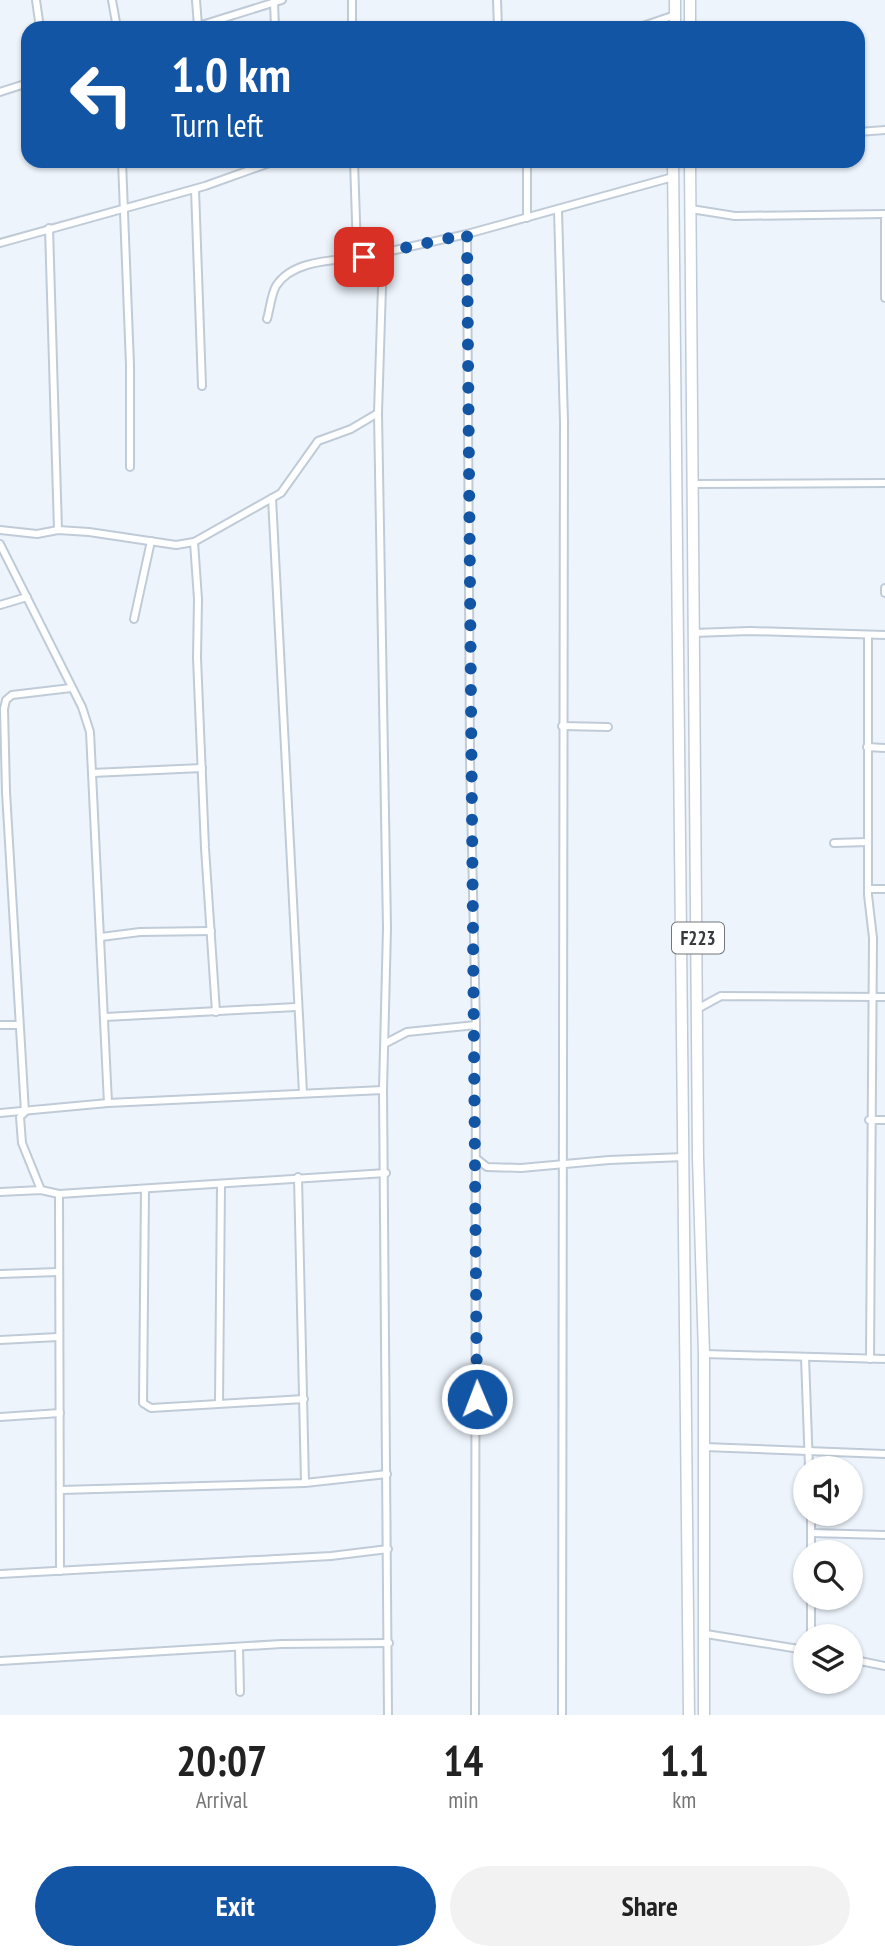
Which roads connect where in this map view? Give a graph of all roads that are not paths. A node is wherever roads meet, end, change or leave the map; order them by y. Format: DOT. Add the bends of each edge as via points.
graph roads {
  1 [pos="36,0"];
  2 [pos="113,0"];
  3 [pos="196,0"];
  4 [pos="352,0"];
  5 [pos="675,0"];
  6 [pos="690,0"];
  7 [pos="278,1"];
  8 [pos="497,1"];
  9 [pos="675,15"];
  10 [pos="39,21"];
  11 [pos="116,21"];
  12 [pos="195,21"];
  13 [pos="214,21"];
  14 [pos="276,21"];
  15 [pos="352,21"];
  16 [pos="498,21"];
  17 [pos="657,21"];
  18 [pos="675,21"];
  19 [pos="690,21"];
  20 [pos="21,85"];
  21 [pos="0,92"];
  22 [pos="885,130"];
  23 [pos="865,131"];
  24 [pos="122,168"];
  25 [pos="255,168"];
  26 [pos="354,168"];
  27 [pos="527,168"];
  28 [pos="673,168"];
  29 [pos="690,168"];
  30 [pos="673,177"];
  31 [pos="195,189"];
  32 [pos="124,208"];
  33 [pos="558,209"];
  34 [pos="691,209"];
  35 [pos="885,216"];
  36 [pos="527,218"];
  37 [pos="49,228"];
  38 [pos="467,234"];
  39 [pos="0,243"];
  40 [pos="383,255"];
  41 [pos="364,257"];
  42 [pos="885,298"];
  43 [pos="267,319"];
  44 [pos="202,386"];
  45 [pos="378,413"];
  46 [pos="130,467"];
  47 [pos="692,484"];
  48 [pos="885,484"];
  49 [pos="272,498"];
  50 [pos="0,530"];
  51 [pos="58,530"];
  52 [pos="151,541"];
  53 [pos="194,541"];
  54 [pos="0,544"];
  55 [pos="27,597"];
  56 [pos="0,605"];
  57 [pos="134,619"];
  58 [pos="693,633"];
  59 [pos="868,635"];
  60 [pos="885,635"];
  61 [pos="71,688"];
  62 [pos="562,726"];
  63 [pos="608,727"];
  64 [pos="867,747"];
  65 [pos="885,748"];
  66 [pos="202,768"];
  67 [pos="92,773"];
  68 [pos="868,842"];
  69 [pos="834,843"];
  70 [pos="868,889"];
  71 [pos="885,889"];
  72 [pos="680,898"];
  73 [pos="697,898"];
  74 [pos="211,931"];
  75 [pos="102,937"];
  76 [pos="871,997"];
  77 [pos="885,997"];
  78 [pos="296,1007"];
  79 [pos="699,1007"];
  80 [pos="216,1012"];
  81 [pos="105,1017"];
  82 [pos="0,1025"];
  83 [pos="18,1025"];
  84 [pos="476,1026"];
  85 [pos="386,1043"];
  86 [pos="383,1090"];
  87 [pos="303,1093"];
  88 [pos="108,1103"];
  89 [pos="25,1112"];
  90 [pos="0,1113"];
  91 [pos="869,1120"];
  92 [pos="885,1120"];
  93 [pos="684,1157"];
  94 [pos="478,1163"];
  95 [pos="563,1163"];
  96 [pos="386,1173"];
  97 [pos="298,1177"];
  98 [pos="221,1184"];
  99 [pos="145,1189"];
  100 [pos="41,1190"];
  101 [pos="0,1192"];
  102 [pos="59,1194"];
  103 [pos="58,1272"];
  104 [pos="0,1274"];
  105 [pos="58,1337"];
  106 [pos="0,1340"];
  107 [pos="704,1354"];
  108 [pos="806,1357"];
  109 [pos="870,1359"];
  110 [pos="885,1359"];
  111 [pos="304,1399"];
  112 [pos="219,1403"];
  113 [pos="61,1413"];
  114 [pos="0,1417"];
  115 [pos="704,1447"];
  116 [pos="808,1451"];
  117 [pos="885,1454"];
  118 [pos="808,1456"];
  119 [pos="387,1474"];
  120 [pos="305,1483"];
  121 [pos="61,1490"];
  122 [pos="811,1526"];
  123 [pos="811,1533"];
  124 [pos="885,1535"];
  125 [pos="811,1540"];
  126 [pos="388,1549"];
  127 [pos="60,1572"];
  128 [pos="0,1574"];
  129 [pos="706,1633"];
  130 [pos="390,1643"];
  131 [pos="239,1647"];
  132 [pos="793,1648"];
  133 [pos="0,1661"];
  134 [pos="863,1662"];
  135 [pos="885,1666"];
  136 [pos="704,1673"];
  137 [pos="690,1674"];
  138 [pos="240,1692"];
  139 [pos="388,1715"];
  140 [pos="475,1715"];
  141 [pos="562,1715"];
  142 [pos="689,1715"];
  143 [pos="704,1715"];
  1 -- 10 [label="street"];
  2 -- 11 [label="street"];
  3 -- 12 [label="street"];
  4 -- 15 [label="street"];
  5 -- 9 [label="main road"];
  6 -- 19 [label="main road"];
  7 -- 13 [label="street"];
  7 -- 14 [label="street"];
  8 -- 16 [label="street"];
  9 -- 17 [label="street"];
  9 -- 18 [label="main road"];
  20 -- 21 [label="street"];
  22 -- 23 [label="street"];
  24 -- 32 [label="street"];
  25 -- 31 [label="street"];
  26 -- 41 [label="street" via="357,250"];
  27 -- 36 [label="street"];
  28 -- 30 [label="main road, F223"];
  29 -- 34 [label="main road, F223"];
  30 -- 33 [label="street"];
  30 -- 72 [label="main road, F223"];
  31 -- 32 [label="street"];
  31 -- 44 [label="street"];
  32 -- 37 [label="street"];
  32 -- 46 [label="street"];
  33 -- 36 [label="street"];
  33 -- 62 [label="street" via="564,422"];
  34 -- 35 [label="street" via="735,216"];
  34 -- 47 [label="main road, F223"];
  35 -- 42 [label="street"];
  36 -- 38 [label="street"];
  37 -- 39 [label="street"];
  37 -- 51 [label="street"];
  38 -- 40 [label="street"];
  38 -- 84 [label="street"];
  40 -- 41 [label="street"];
  40 -- 45 [label="street"];
  41 -- 43 [label="street" via="288,272 275,288"];
  45 -- 49 [label="street" via="318,441 292,481"];
  45 -- 85 [label="street"];
  47 -- 48 [label="street"];
  47 -- 58 [label="main road, F223"];
  49 -- 53 [label="street"];
  49 -- 78 [label="street"];
  50 -- 51 [label="street" via="37,534"];
  51 -- 52 [label="street"];
  52 -- 53 [label="street" via="176,545"];
  52 -- 57 [label="street"];
  53 -- 66 [label="street"];
  54 -- 55 [label="street"];
  55 -- 56 [label="street"];
  55 -- 61 [label="street"];
  58 -- 59 [label="street"];
  58 -- 73 [label="main road, F223"];
  59 -- 60 [label="street"];
  59 -- 64 [label="street"];
  61 -- 67 [label="street" via="90,732"];
  61 -- 83 [label="street" via="12,695 4,709"];
  62 -- 63 [label="street"];
  62 -- 95 [label="street"];
  64 -- 65 [label="street"];
  64 -- 68 [label="street"];
  66 -- 67 [label="street"];
  66 -- 74 [label="street"];
  67 -- 75 [label="street"];
  68 -- 69 [label="street"];
  68 -- 70 [label="street"];
  70 -- 71 [label="street"];
  70 -- 76 [label="street" via="873,938"];
  72 -- 73 [label="main road"];
  72 -- 93 [label="main road, F223"];
  73 -- 79 [label="main road, F223"];
  74 -- 75 [label="street"];
  74 -- 80 [label="street"];
  75 -- 81 [label="street"];
  76 -- 77 [label="street"];
  76 -- 79 [label="street" via="721,996"];
  76 -- 91 [label="street"];
  78 -- 80 [label="street"];
  78 -- 87 [label="street"];
  79 -- 107 [label="main road, F223"];
  80 -- 81 [label="street"];
  81 -- 88 [label="street"];
  82 -- 83 [label="street"];
  83 -- 89 [label="street"];
  84 -- 85 [label="street" via="407,1032"];
  84 -- 94 [label="street"];
  85 -- 86 [label="street"];
  86 -- 87 [label="street"];
  86 -- 96 [label="street"];
  87 -- 88 [label="street"];
  88 -- 89 [label="street"];
  89 -- 90 [label="street"];
  89 -- 100 [label="street" via="20,1116 22,1143"];
  91 -- 92 [label="street"];
  91 -- 109 [label="street"];
  93 -- 95 [label="street"];
  93 -- 137 [label="main road, F223"];
  94 -- 95 [label="street" via="521,1167"];
  94 -- 140 [label="street"];
  95 -- 141 [label="street"];
  96 -- 97 [label="street"];
  96 -- 119 [label="street"];
  97 -- 98 [label="street"];
  97 -- 111 [label="street"];
  98 -- 99 [label="street"];
  98 -- 112 [label="street"];
  99 -- 102 [label="street"];
  99 -- 112 [label="street" via="143,1403 151,1408"];
  100 -- 101 [label="street"];
  100 -- 102 [label="street"];
  102 -- 103 [label="street"];
  103 -- 104 [label="street"];
  103 -- 105 [label="street"];
  105 -- 106 [label="street"];
  105 -- 113 [label="street"];
  107 -- 108 [label="street"];
  107 -- 115 [label="main road, F223"];
  108 -- 109 [label="street"];
  108 -- 116 [label="street"];
  109 -- 110 [label="street"];
  111 -- 112 [label="street"];
  111 -- 120 [label="street"];
  113 -- 114 [label="street"];
  113 -- 121 [label="street"];
  115 -- 116 [label="street"];
  115 -- 129 [label="main road, F223"];
  116 -- 117 [label="street"];
  116 -- 118 [label="street"];
  119 -- 120 [label="street"];
  119 -- 126 [label="street"];
  120 -- 121 [label="street"];
  121 -- 127 [label="street"];
  122 -- 123 [label="street"];
  123 -- 124 [label="street"];
  123 -- 125 [label="street"];
  126 -- 127 [label="street"];
  126 -- 130 [label="street"];
  127 -- 128 [label="street"];
  129 -- 132 [label="street"];
  129 -- 136 [label="main road, F223"];
  130 -- 131 [label="street"];
  130 -- 139 [label="street"];
  131 -- 133 [label="street"];
  131 -- 138 [label="street"];
  134 -- 135 [label="street"];
  136 -- 137 [label="main road"];
  136 -- 143 [label="main road, F223"];
  137 -- 142 [label="main road, F223"];
}
